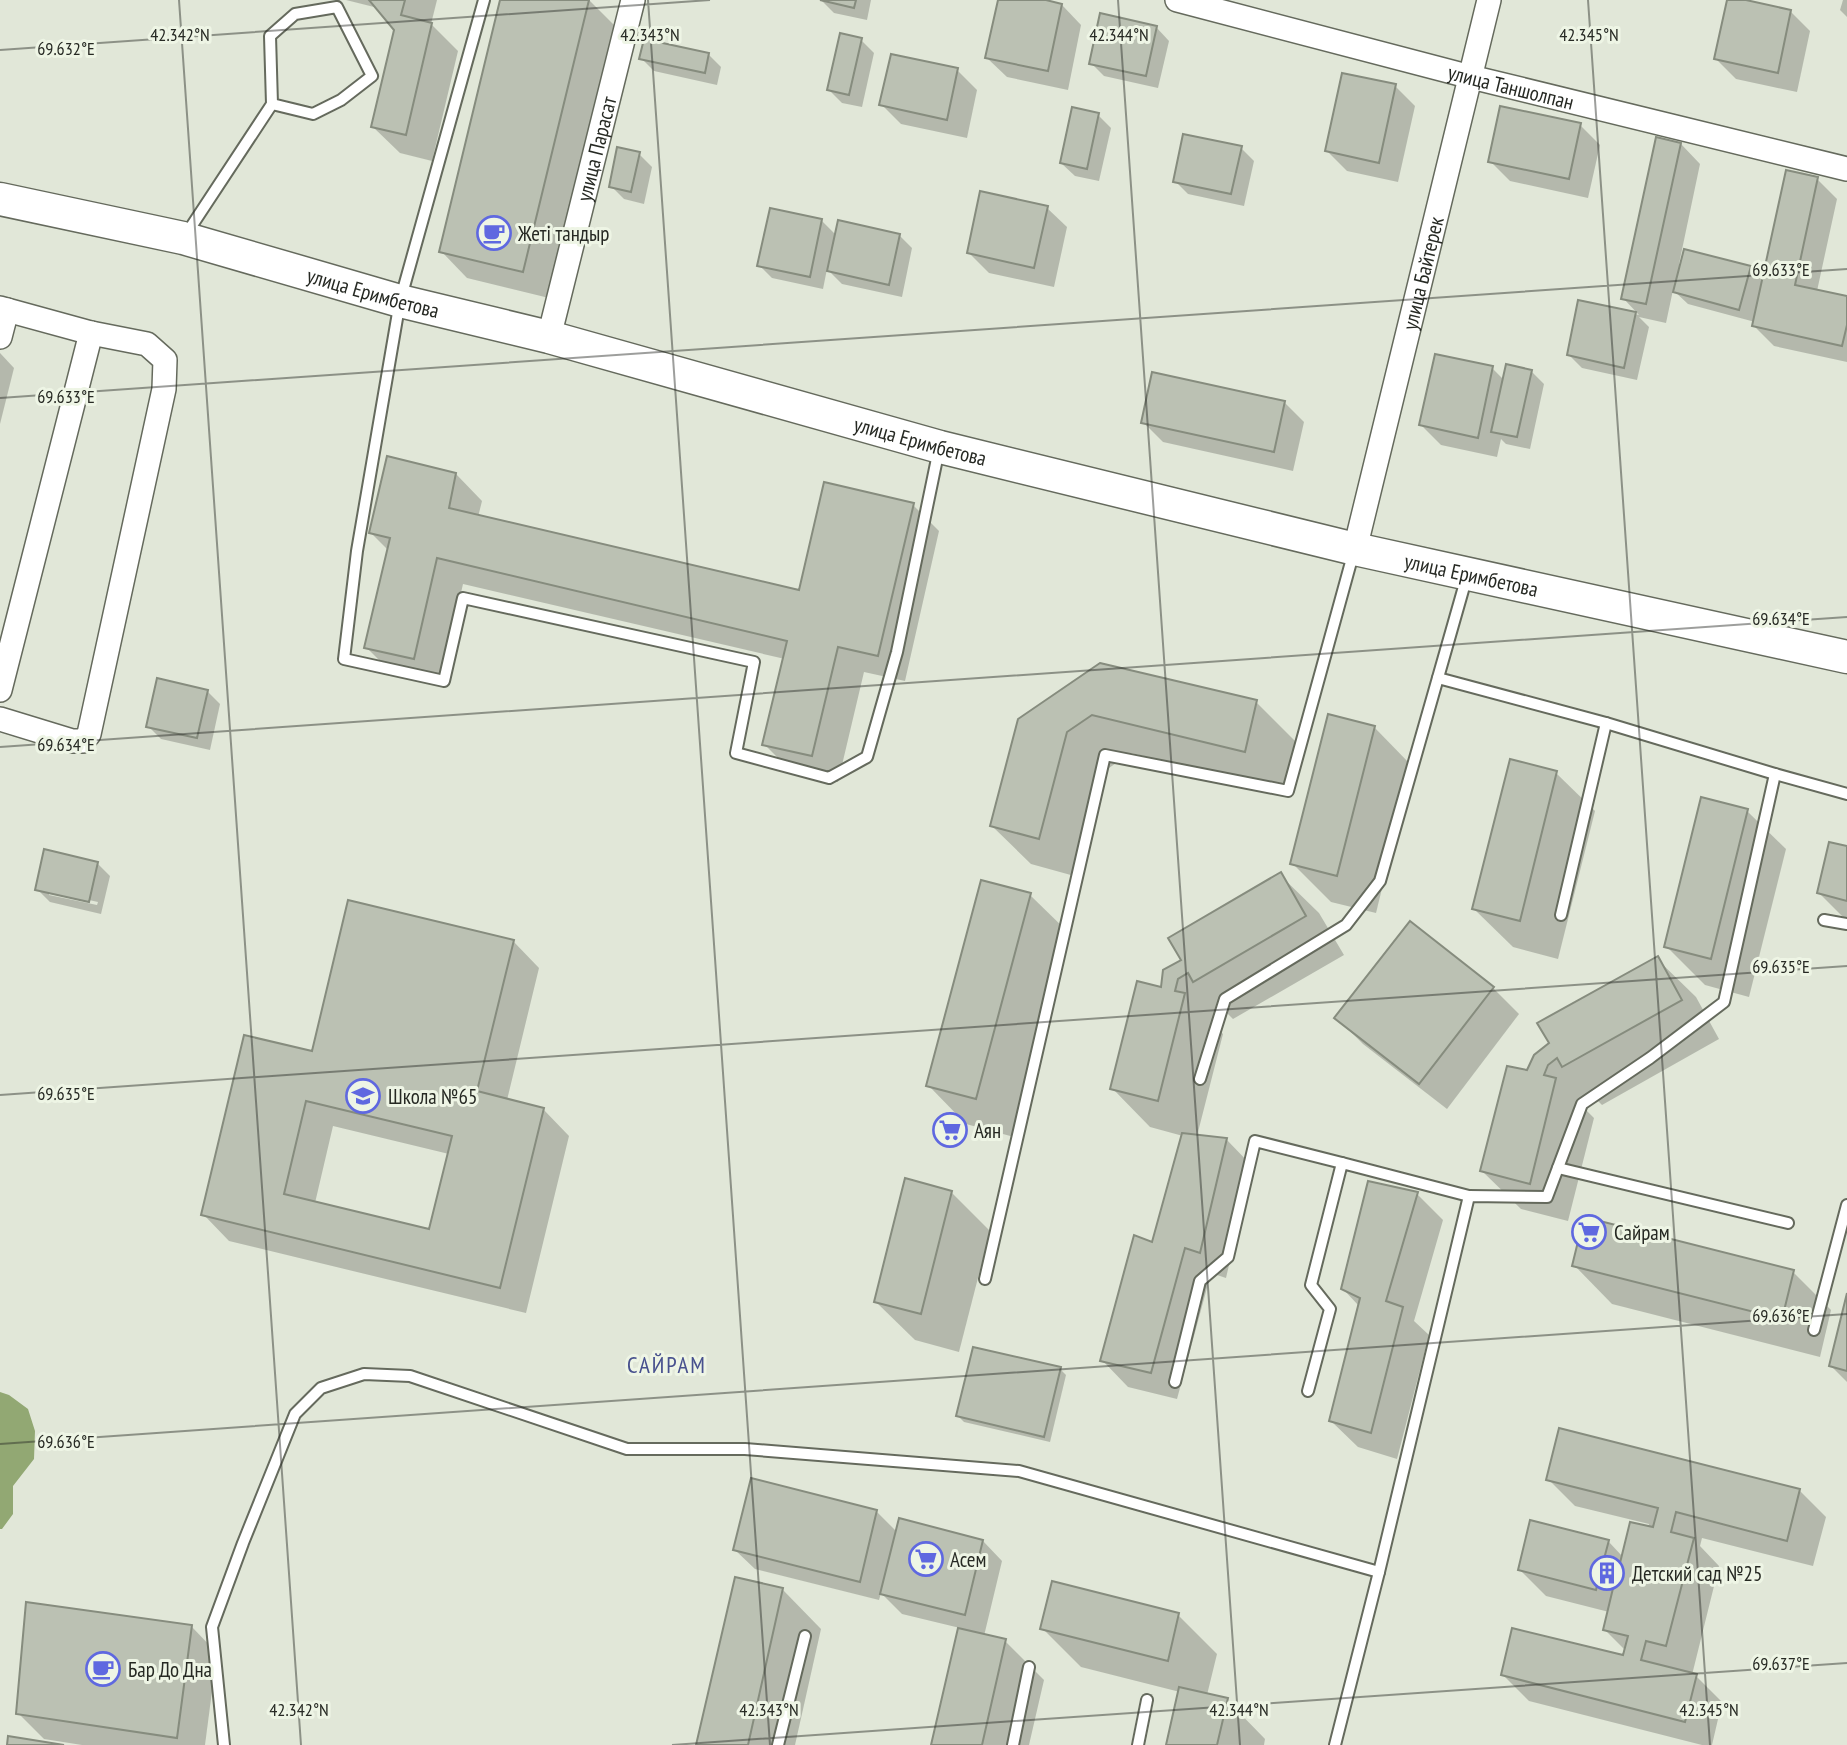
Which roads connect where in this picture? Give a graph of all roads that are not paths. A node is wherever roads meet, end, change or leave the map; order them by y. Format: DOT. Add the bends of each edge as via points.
graph roads {
  1 [pos="484,0"];
  2 [pos="633,0"];
  3 [pos="1177,0"];
  4 [pos="1489,0"];
  5 [pos="1471,77"];
  6 [pos="272,104"];
  7 [pos="1847,169"];
  8 [pos="0,199"];
  9 [pos="183,238"];
  10 [pos="400,301"];
  11 [pos="3,309"];
  12 [pos="91,333"];
  13 [pos="0,337"];
  14 [pos="549,337"];
  15 [pos="940,447"];
  16 [pos="1355,549"];
  17 [pos="1468,573"];
  18 [pos="1847,657"];
  19 [pos="1438,678"];
  20 [pos="0,690"];
  21 [pos="0,719"];
  22 [pos="1606,723"];
  23 [pos="1775,774"];
  24 [pos="1847,794"];
  25 [pos="1561,915"];
  26 [pos="1824,920"];
  27 [pos="1847,925"];
  28 [pos="1200,1079"];
  29 [pos="1342,1163"];
  30 [pos="1558,1168"];
  31 [pos="1469,1196"];
  32 [pos="1847,1205"];
  33 [pos="1788,1223"];
  34 [pos="985,1279"];
  35 [pos="1814,1330"];
  36 [pos="1175,1382"];
  37 [pos="1308,1391"];
  38 [pos="1379,1572"];
  39 [pos="805,1636"];
  40 [pos="1029,1667"];
  41 [pos="1147,1700"];
  42 [pos="223,1745"];
  43 [pos="778,1745"];
  44 [pos="1013,1745"];
  45 [pos="1138,1745"];
  46 [pos="1335,1745"];
  1 -- 10 [label="lane"];
  2 -- 14 [label="street, улица Парасат"];
  3 -- 5 [label="street, улица Таншолпан"];
  4 -- 5 [label="street, улица Байтерек"];
  5 -- 7 [label="street, улица Таншолпан"];
  5 -- 16 [label="street, улица Байтерек"];
  6 -- 6 [label="lane" via="270,36 295,14 337,7 372,75 341,100 313,114"];
  6 -- 9 [label="lane"];
  8 -- 9 [label="main road, улица Еримбетова"];
  9 -- 10 [label="main road, улица Еримбетова"];
  10 -- 14 [label="main road, улица Еримбетова"];
  10 -- 15 [label="lane" via="357,551 344,659 444,681 463,598 754,662 736,752 829,778 867,757 897,652"];
  11 -- 12 [label="street"];
  11 -- 13 [label="street"];
  12 -- 20 [label="street"];
  12 -- 21 [label="street" via="147,344 165,360 164,389 89,734 83,741 72,741"];
  14 -- 15 [label="main road, улица Еримбетова"];
  15 -- 16 [label="main road, улица Еримбетова"];
  16 -- 17 [label="main road, улица Еримбетова"];
  16 -- 34 [label="lane" via="1288,791 1105,755"];
  17 -- 18 [label="main road, улица Еримбетова"];
  17 -- 19 [label="lane"];
  19 -- 22 [label="lane"];
  19 -- 28 [label="lane" via="1380,881 1346,925 1225,999"];
  22 -- 23 [label="lane"];
  22 -- 25 [label="lane"];
  23 -- 24 [label="lane"];
  23 -- 30 [label="lane" via="1724,1002 1582,1104"];
  26 -- 27 [label="lane"];
  29 -- 31 [label="lane"];
  29 -- 36 [label="lane" via="1255,1141 1228,1257 1200,1281"];
  29 -- 37 [label="lane" via="1311,1284 1330,1309"];
  30 -- 31 [label="lane" via="1547,1197"];
  30 -- 33 [label="lane"];
  31 -- 38 [label="lane"];
  32 -- 35 [label="lane"];
  38 -- 42 [label="lane" via="1018,1471 745,1449 627,1449 410,1376 364,1374 321,1388 295,1414 243,1543 212,1627"];
  38 -- 46 [label="lane"];
  39 -- 43 [label="lane"];
  40 -- 44 [label="lane"];
  41 -- 45 [label="lane"];
}
